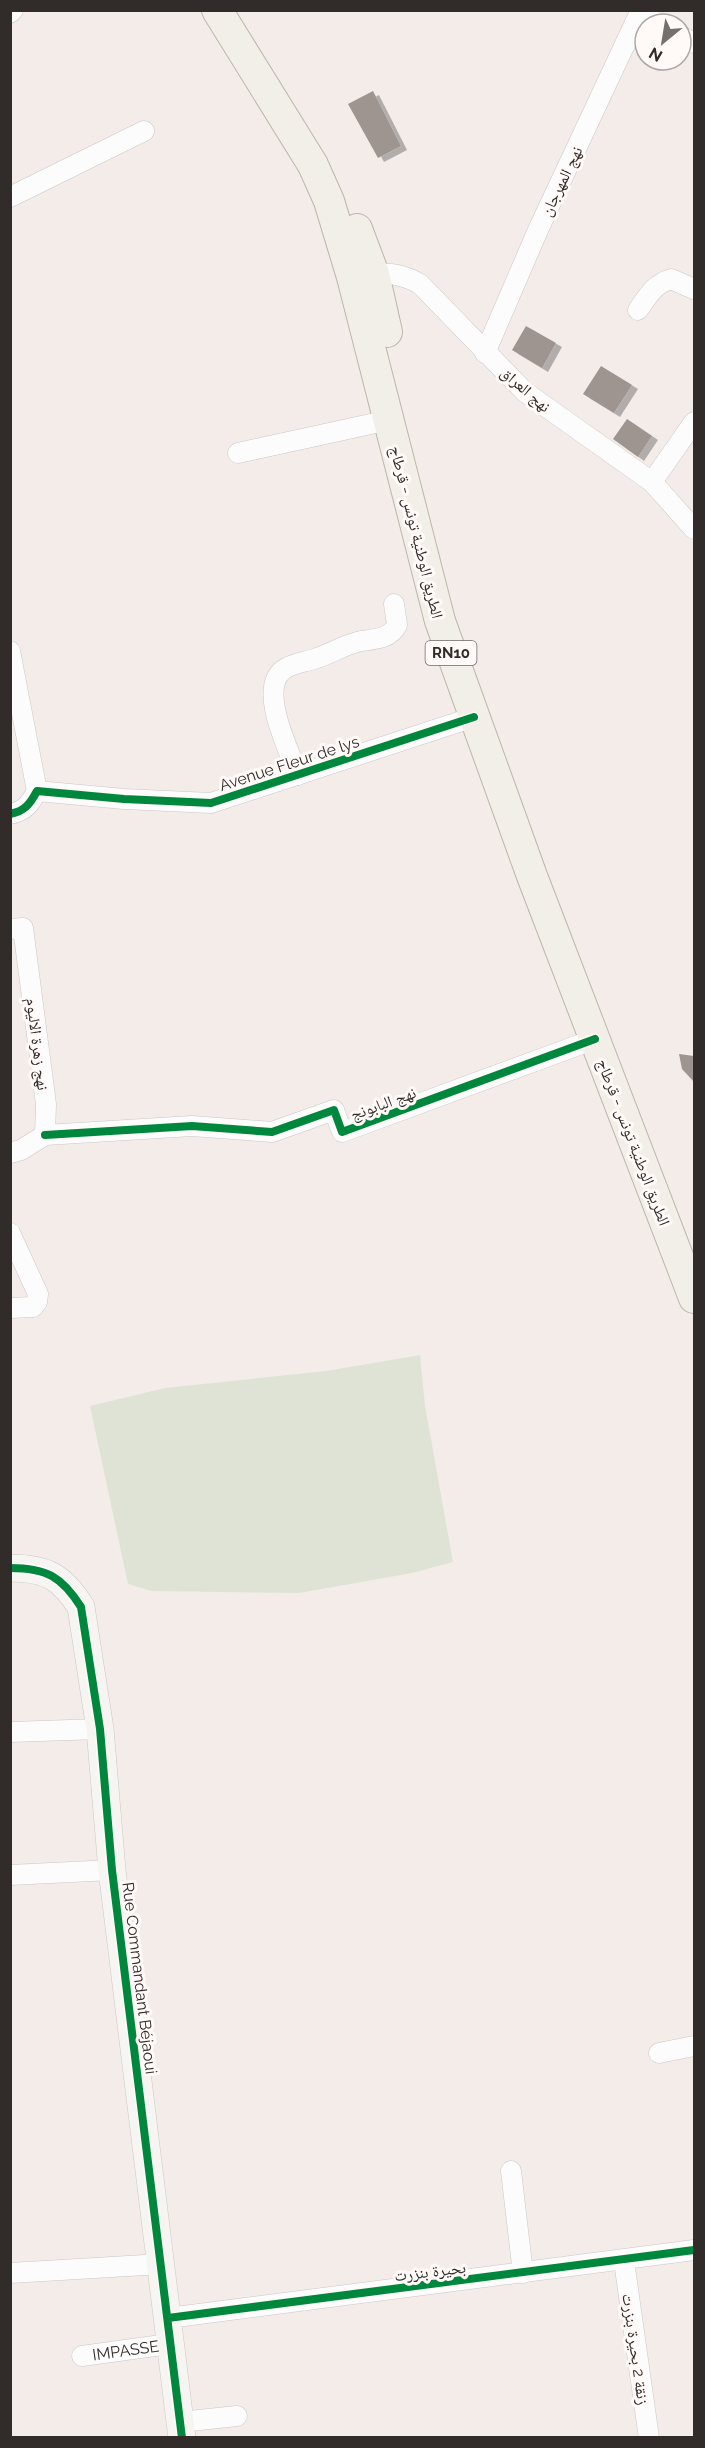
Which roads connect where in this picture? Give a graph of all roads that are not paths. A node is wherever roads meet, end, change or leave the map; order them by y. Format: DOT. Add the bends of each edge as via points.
graph roads {
  1 [pos="217,10"];
  2 [pos="239,10"];
  3 [pos="633,27"];
  4 [pos="144,131"];
  5 [pos="10,197"];
  6 [pos="363,275"];
  7 [pos="694,289"];
  8 [pos="638,310"];
  9 [pos="485,352"];
  10 [pos="389,420"];
  11 [pos="694,422"];
  12 [pos="238,453"];
  13 [pos="652,482"];
  14 [pos="694,529"];
  15 [pos="394,604"];
  16 [pos="11,656"];
  17 [pos="17,716"];
  18 [pos="474,717"];
  19 [pos="298,775"];
  20 [pos="37,791"];
  21 [pos="10,814"];
  22 [pos="10,929"];
  23 [pos="595,1039"];
  24 [pos="45,1135"];
  25 [pos="10,1153"];
  26 [pos="10,1233"];
  27 [pos="694,1250"];
  28 [pos="694,1298"];
  29 [pos="10,1308"];
  30 [pos="10,1568"];
  31 [pos="100,1730"];
  32 [pos="10,1732"];
  33 [pos="112,1870"];
  34 [pos="10,1875"];
  35 [pos="694,2046"];
  36 [pos="659,2053"];
  37 [pos="511,2171"];
  38 [pos="694,2250"];
  39 [pos="624,2261"];
  40 [pos="162,2264"];
  41 [pos="10,2273"];
  42 [pos="523,2273"];
  43 [pos="169,2331"];
  44 [pos="82,2356"];
  45 [pos="237,2416"];
  46 [pos="181,2430"];
  47 [pos="649,2438"];
  1 -- 6 [label="main road, الطريق الوطنية تونس - قرطاج / RN10" via="312,165"];
  2 -- 6 [label="main road, الطريق الوطنية تونس - قرطاج / RN10" via="345,196"];
  3 -- 9 [label="street, نهج المهرجان"];
  4 -- 5 [label="street"];
  6 -- 9 [label="street, نهج العراق" via="406,276 420,284"];
  6 -- 10 [label="main road, الطريق الوطنية تونس - قرطاج / RN10"];
  6 -- 27 [label="main road, الطريق الوطنية تونس - قرطاج / RN10" via="405,414 458,616 491,714"];
  7 -- 8 [label="street" via="671,279 662,282"];
  9 -- 13 [label="street, نهج العراق" via="540,405"];
  10 -- 12 [label="street"];
  10 -- 18 [label="main road, الطريق الوطنية تونس - قرطاج / RN10" via="440,621"];
  11 -- 13 [label="street"];
  13 -- 14 [label="street, نهج العراق"];
  15 -- 19 [label="street" via="397,625 390,634 285,668 278,675 273,684 273,704"];
  16 -- 17 [label="street"];
  17 -- 20 [label="street"];
  18 -- 19 [label="street, Avenue Fleur de lys"];
  18 -- 23 [label="main road, الطريق الوطنية تونس - قرطاج / RN10"];
  19 -- 20 [label="street, Avenue Fleur de lys" via="211,803"];
  20 -- 21 [label="street" via="22,812"];
  22 -- 24 [label="street, نهج زهرة الاليوم" via="23,928 46,1104"];
  23 -- 24 [label="street, نهج البابونج" via="342,1132 334,1110 272,1132 192,1126"];
  23 -- 28 [label="main road, الطريق الوطنية تونس - قرطاج / RN10"];
  24 -- 25 [label="street"];
  26 -- 29 [label="street" via="38,1294 33,1306"];
  30 -- 31 [label="street, Rue Commandant Béjaoui" via="43,1571 57,1578 81,1607"];
  31 -- 32 [label="street"];
  31 -- 33 [label="street, Rue Commandant Béjaoui"];
  33 -- 34 [label="street"];
  33 -- 40 [label="street, Rue Commandant Béjaoui"];
  35 -- 36 [label="street"];
  37 -- 42 [label="street"];
  38 -- 39 [label="street, بحيرة بنزرت"];
  39 -- 42 [label="street, بحيرة بنزرت"];
  39 -- 47 [label="street, زنقة 2 بحيرة بنزرت"];
  40 -- 41 [label="street"];
  40 -- 43 [label="street, Rue Commandant Béjaoui"];
  42 -- 43 [label="street, بحيرة بنزرت"];
  43 -- 44 [label="street, IMPASSE"];
  43 -- 46 [label="street, Rue Commandant Béjaoui"];
  45 -- 46 [label="street"];
}
